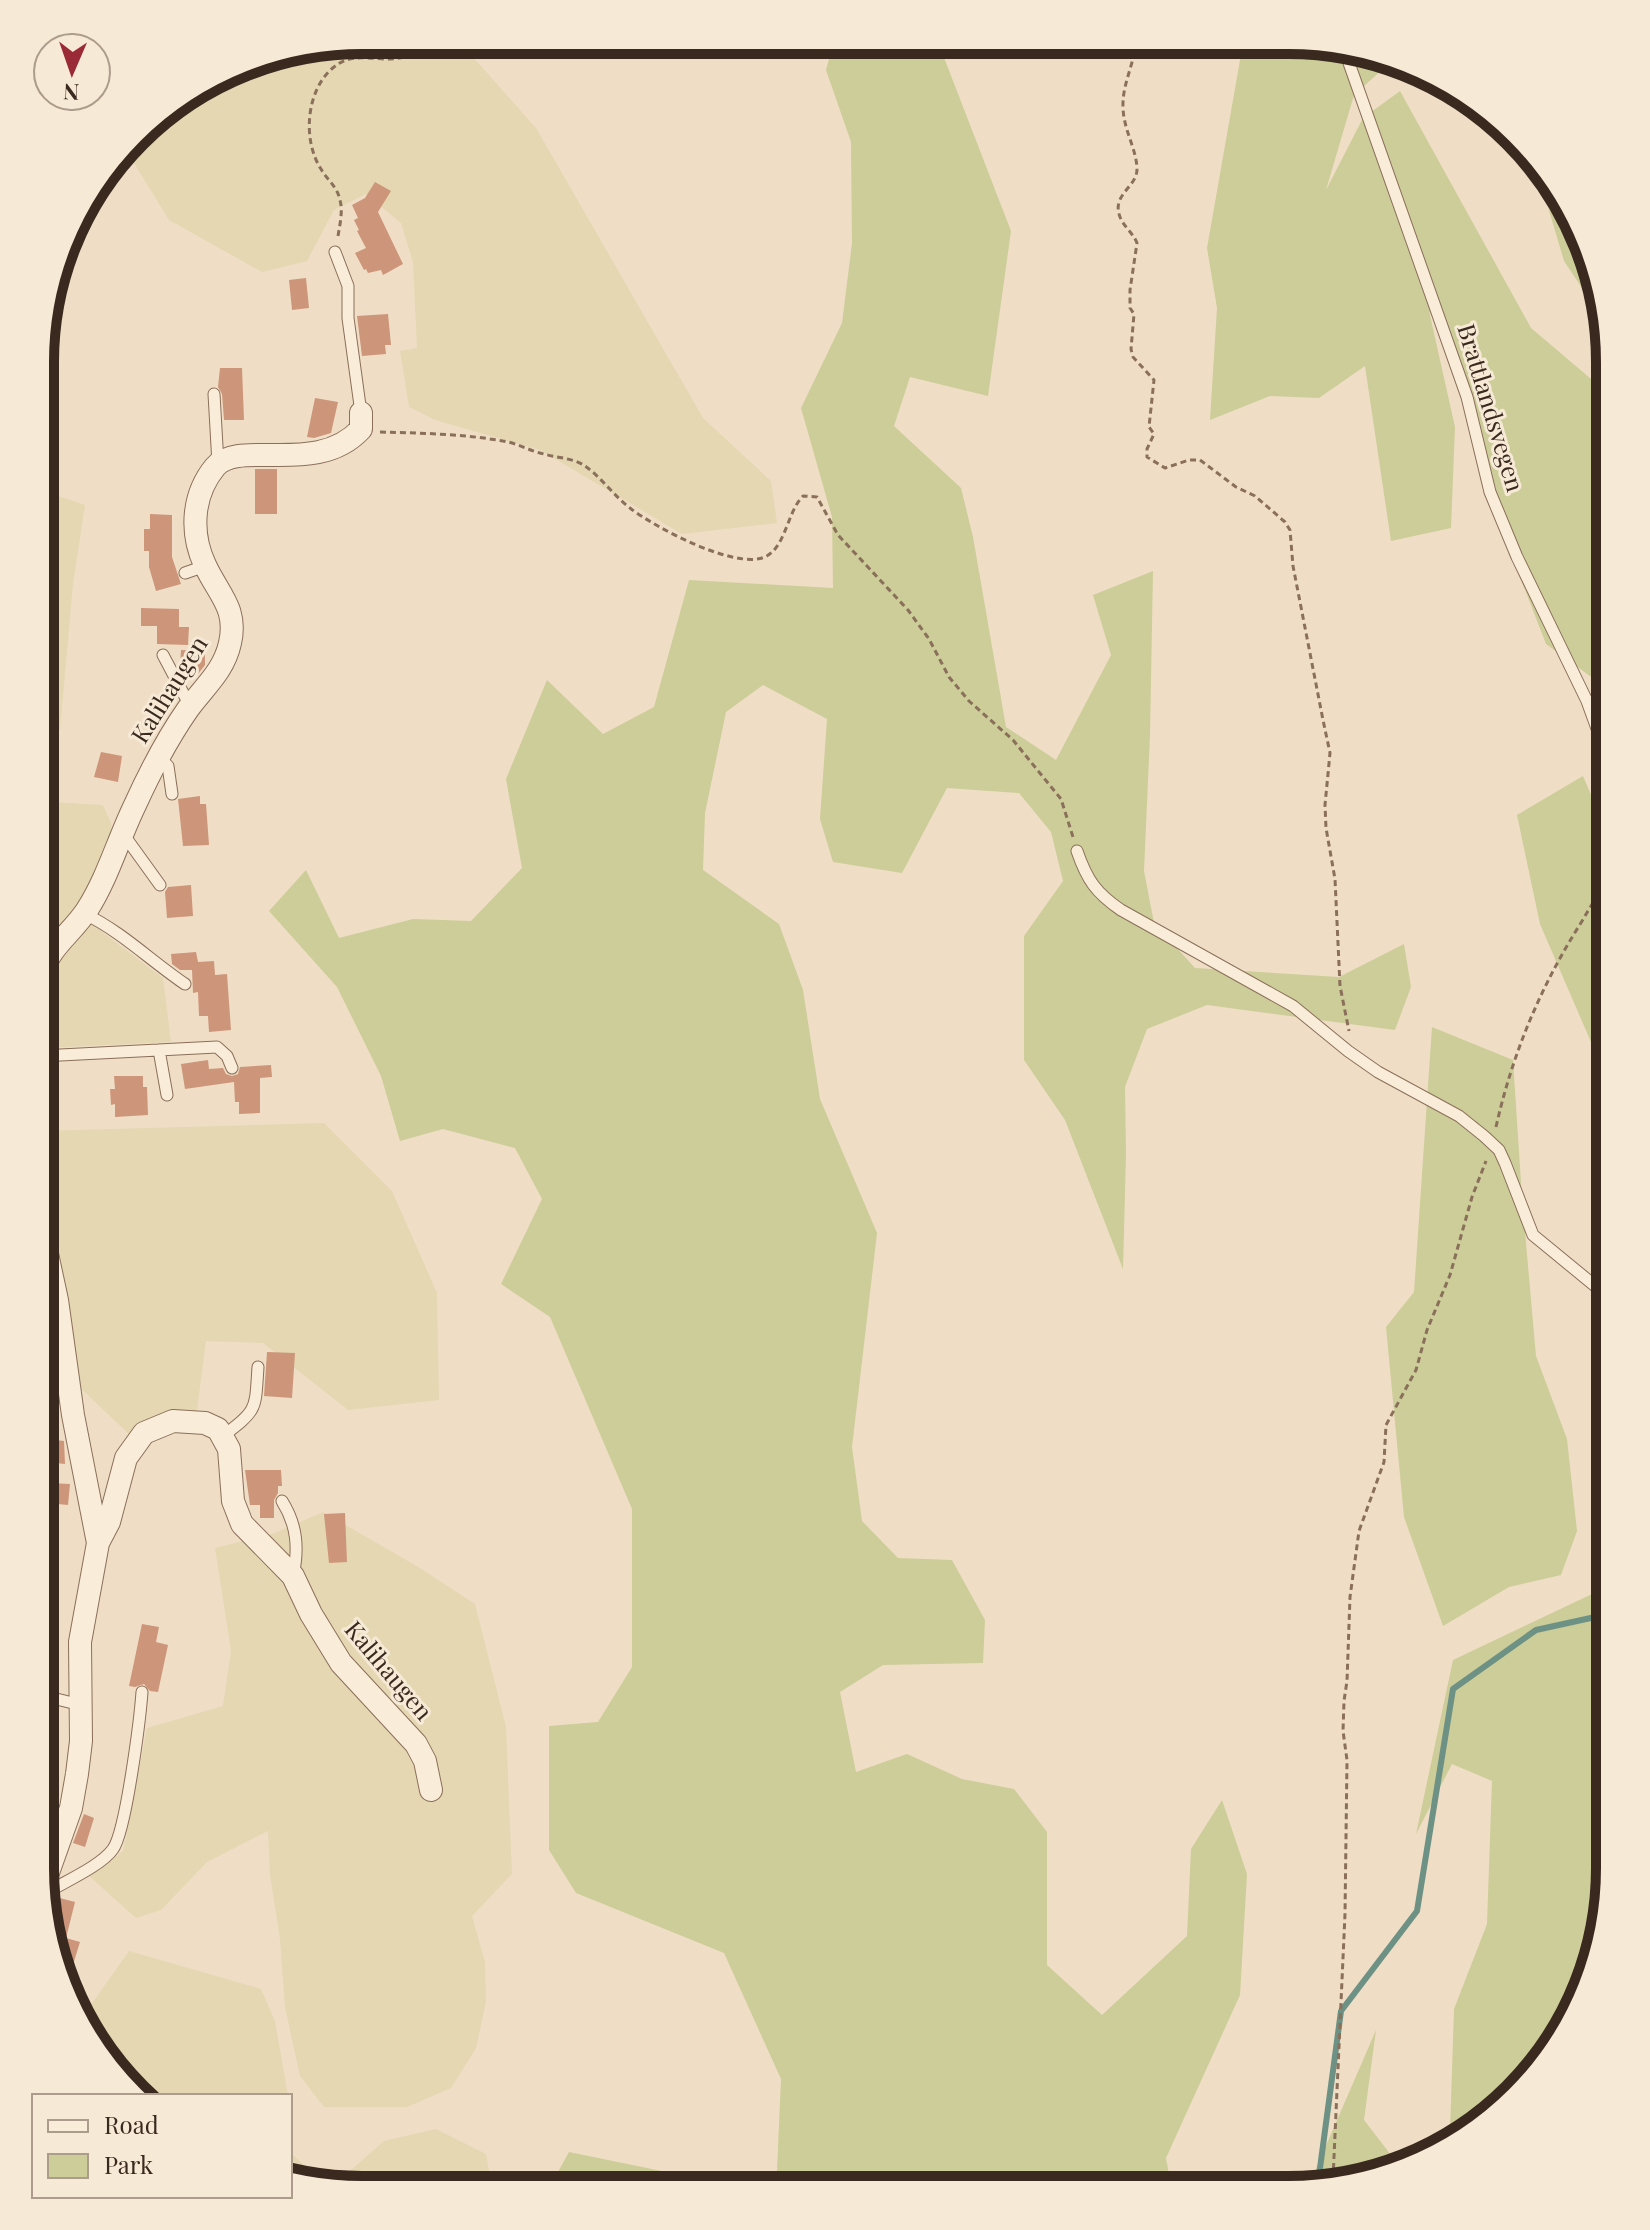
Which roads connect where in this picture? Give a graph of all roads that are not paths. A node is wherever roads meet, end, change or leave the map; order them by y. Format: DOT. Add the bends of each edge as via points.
graph roads {
  1 [pos="1348,60"];
  2 [pos="335,252"];
  3 [pos="214,394"];
  4 [pos="361,421"];
  5 [pos="218,464"];
  6 [pos="163,655"];
  7 [pos="190,706"];
  8 [pos="1596,726"];
  9 [pos="159,757"];
  10 [pos="172,794"];
  11 [pos="122,836"];
  12 [pos="1077,851"];
  13 [pos="160,885"];
  14 [pos="85,914"];
  15 [pos="54,948"];
  16 [pos="185,984"];
  17 [pos="159,1050"];
  18 [pos="54,1055"];
  19 [pos="232,1068"];
  20 [pos="167,1095"];
  21 [pos="54,1286"];
  22 [pos="1596,1287"];
  23 [pos="258,1367"];
  24 [pos="223,1436"];
  25 [pos="282,1501"];
  26 [pos="98,1543"];
  27 [pos="293,1576"];
  28 [pos="142,1692"];
  29 [pos="54,1698"];
  30 [pos="81,1705"];
  31 [pos="431,1790"];
  32 [pos="54,1856"];
  33 [pos="55,1887"];
  1 -- 8 [label="lane, Brattlandsvegen" via="1467,397 1490,492"];
  2 -- 4 [label="lane" via="348,286"];
  3 -- 5 [label="lane"];
  4 -- 5 [label="street" via="341,447 282,457 240,455"];
  5 -- 7 [label="street, Kalihaugen" via="197,505 195,570 230,607 231,640 215,678"];
  6 -- 7 [label="lane"];
  7 -- 9 [label="street, Kalihaugen"];
  9 -- 10 [label="lane" via="168,766"];
  9 -- 11 [label="street, Kalihaugen"];
  11 -- 13 [label="lane"];
  11 -- 14 [label="street, Kalihaugen"];
  12 -- 22 [label="lane" via="1100,896 1293,1006 1378,1072 1459,1116 1505,1163 1533,1235"];
  14 -- 15 [label="street, Kalihaugen"];
  14 -- 16 [label="lane"];
  17 -- 18 [label="lane"];
  17 -- 19 [label="lane" via="217,1047"];
  17 -- 20 [label="lane"];
  21 -- 26 [label="street"];
  23 -- 24 [label="lane" via="251,1414"];
  24 -- 26 [label="street" via="205,1423 188,1420 144,1433 126,1458"];
  24 -- 27 [label="street, Kalihaugen" via="236,1514"];
  25 -- 27 [label="lane" via="296,1533"];
  26 -- 30 [label="street" via="80,1642"];
  27 -- 31 [label="street, Kalihaugen" via="341,1663 416,1744"];
  28 -- 33 [label="lane" via="115,1845"];
  29 -- 30 [label="lane"];
  30 -- 32 [label="street" via="71,1808"];
}
